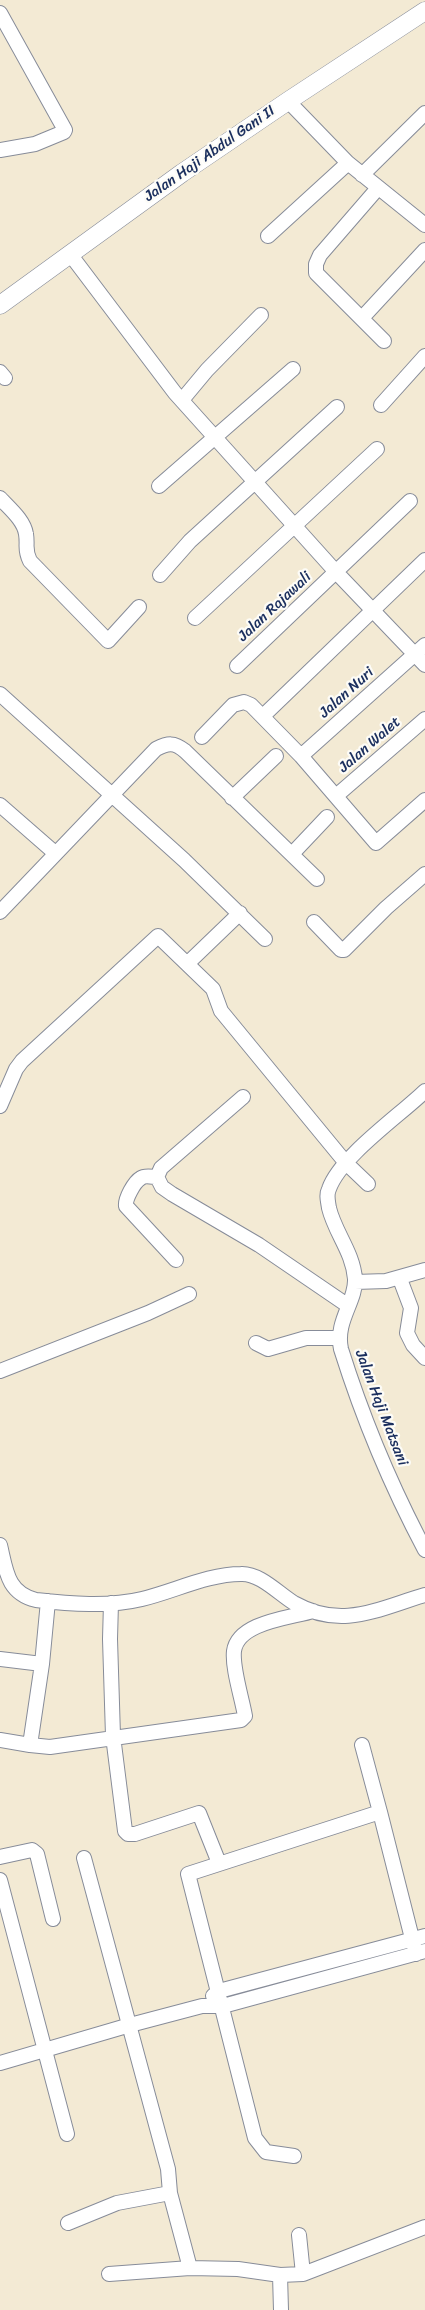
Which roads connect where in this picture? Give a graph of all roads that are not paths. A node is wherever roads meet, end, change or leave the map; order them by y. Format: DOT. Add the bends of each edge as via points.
graph roads {
  1 [pos="425,11"];
  2 [pos="0,13"];
  3 [pos="288,101"];
  4 [pos="425,113"];
  5 [pos="0,150"];
  6 [pos="348,163"];
  7 [pos="362,175"];
  8 [pos="378,188"];
  9 [pos="425,225"];
  10 [pos="268,236"];
  11 [pos="425,250"];
  12 [pos="70,254"];
  13 [pos="0,305"];
  14 [pos="261,315"];
  15 [pos="362,318"];
  16 [pos="384,341"];
  17 [pos="425,356"];
  18 [pos="293,368"];
  19 [pos="175,391"];
  20 [pos="381,405"];
  21 [pos="337,408"];
  22 [pos="214,436"];
  23 [pos="378,448"];
  24 [pos="255,483"];
  25 [pos="159,486"];
  26 [pos="0,498"];
  27 [pos="410,501"];
  28 [pos="295,525"];
  29 [pos="425,560"];
  30 [pos="336,572"];
  31 [pos="160,574"];
  32 [pos="139,607"];
  33 [pos="374,611"];
  34 [pos="195,618"];
  35 [pos="420,649"];
  36 [pos="425,664"];
  37 [pos="237,666"];
  38 [pos="0,694"];
  39 [pos="263,716"];
  40 [pos="425,719"];
  41 [pos="202,737"];
  42 [pos="276,756"];
  43 [pos="301,756"];
  44 [pos="112,794"];
  45 [pos="336,796"];
  46 [pos="232,798"];
  47 [pos="425,800"];
  48 [pos="0,805"];
  49 [pos="327,817"];
  50 [pos="55,853"];
  51 [pos="292,854"];
  52 [pos="425,874"];
  53 [pos="317,879"];
  54 [pos="0,912"];
  55 [pos="240,913"];
  56 [pos="314,922"];
  57 [pos="265,939"];
  58 [pos="188,963"];
  59 [pos="425,1091"];
  60 [pos="243,1097"];
  61 [pos="0,1106"];
  62 [pos="346,1163"];
  63 [pos="157,1177"];
  64 [pos="368,1184"];
  65 [pos="176,1260"];
  66 [pos="425,1270"];
  67 [pos="400,1279"];
  68 [pos="355,1282"];
  69 [pos="189,1294"];
  70 [pos="347,1305"];
  71 [pos="338,1338"];
  72 [pos="256,1343"];
  73 [pos="425,1358"];
  74 [pos="0,1371"];
  75 [pos="0,1545"];
  76 [pos="425,1550"];
  77 [pos="425,1595"];
  78 [pos="48,1601"];
  79 [pos="111,1603"];
  80 [pos="313,1612"];
  81 [pos="0,1659"];
  82 [pos="42,1664"];
  83 [pos="113,1736"];
  84 [pos="0,1740"];
  85 [pos="30,1745"];
  86 [pos="362,1745"];
  87 [pos="380,1812"];
  88 [pos="0,1857"];
  89 [pos="84,1858"];
  90 [pos="219,1863"];
  91 [pos="0,1880"];
  92 [pos="54,1919"];
  93 [pos="419,1937"];
  94 [pos="420,1952"];
  95 [pos="324,1971"];
  96 [pos="219,1991"];
  97 [pos="202,2006"];
  98 [pos="223,2006"];
  99 [pos="130,2025"];
  100 [pos="44,2050"];
  101 [pos="0,2063"];
  102 [pos="67,2134"];
  103 [pos="294,2156"];
  104 [pos="170,2193"];
  105 [pos="68,2223"];
  106 [pos="425,2227"];
  107 [pos="299,2235"];
  108 [pos="190,2268"];
  109 [pos="109,2274"];
  110 [pos="303,2274"];
  111 [pos="280,2275"];
  112 [pos="280,2310"];
  1 -- 3 [label="street, Jalan Haji Abdul Gani II"];
  2 -- 5 [label="street" via="65,130 36,144"];
  3 -- 6 [label="street"];
  3 -- 12 [label="street, Jalan Haji Abdul Gani II"];
  4 -- 7 [label="street"];
  6 -- 7 [label="street"];
  6 -- 10 [label="street"];
  7 -- 8 [label="street"];
  8 -- 9 [label="street"];
  8 -- 15 [label="street" via="320,255 315,269"];
  11 -- 15 [label="street"];
  12 -- 13 [label="street, Jalan Haji Abdul Gani II"];
  12 -- 19 [label="street"];
  14 -- 19 [label="street" via="207,370"];
  15 -- 16 [label="street"];
  17 -- 20 [label="street"];
  18 -- 22 [label="street"];
  19 -- 22 [label="street"];
  21 -- 24 [label="street"];
  22 -- 24 [label="street"];
  22 -- 25 [label="street"];
  23 -- 28 [label="street"];
  24 -- 28 [label="street"];
  24 -- 31 [label="street" via="190,541"];
  26 -- 32 [label="street" via="21,522 26,533 25,551 30,561 108,641"];
  27 -- 30 [label="street, Jalan Rajawali"];
  28 -- 30 [label="street"];
  28 -- 34 [label="street"];
  29 -- 33 [label="street"];
  30 -- 33 [label="street"];
  30 -- 37 [label="street, Jalan Rajawali"];
  33 -- 35 [label="street"];
  33 -- 39 [label="street"];
  35 -- 36 [label="street"];
  35 -- 43 [label="street, Jalan Nuri"];
  38 -- 44 [label="street"];
  39 -- 41 [label="street" via="251,705 239,702"];
  39 -- 43 [label="street"];
  40 -- 45 [label="street, Jalan Walet"];
  42 -- 46 [label="street"];
  43 -- 45 [label="street"];
  44 -- 46 [label="street" via="156,749 174,744"];
  44 -- 50 [label="street"];
  44 -- 55 [label="street"];
  45 -- 47 [label="street" via="376,844"];
  46 -- 51 [label="street"];
  48 -- 50 [label="street"];
  49 -- 51 [label="street"];
  50 -- 54 [label="street"];
  51 -- 53 [label="street"];
  52 -- 56 [label="street" via="344,950"];
  55 -- 57 [label="street"];
  55 -- 58 [label="street"];
  58 -- 61 [label="street" via="160,937 154,939 22,1061"];
  58 -- 62 [label="street" via="212,989 221,1011"];
  59 -- 62 [label="street, Jalan Haji Matsani"];
  60 -- 63 [label="street" via="161,1168"];
  62 -- 64 [label="street"];
  62 -- 68 [label="street, Jalan Haji Matsani" via="327,1196 332,1219 350,1254"];
  63 -- 65 [label="street" via="138,1180 125,1202"];
  63 -- 70 [label="street" via="172,1194 259,1245"];
  66 -- 67 [label="street"];
  67 -- 68 [label="street"];
  67 -- 73 [label="street" via="411,1308 408,1333 413,1345"];
  68 -- 70 [label="street, Jalan Haji Matsani"];
  69 -- 74 [label="street"];
  70 -- 71 [label="street, Jalan Haji Matsani"];
  71 -- 72 [label="street" via="306,1338 268,1348"];
  71 -- 76 [label="street, Jalan Haji Matsani" via="368,1428 402,1507"];
  75 -- 78 [label="street" via="7,1575 15,1590 27,1597"];
  77 -- 80 [label="street" via="356,1616 334,1617"];
  78 -- 79 [label="street"];
  78 -- 82 [label="street"];
  79 -- 80 [label="street" via="140,1599 220,1576 243,1573"];
  79 -- 83 [label="street"];
  80 -- 83 [label="street" via="255,1627 239,1638 234,1651 244,1718"];
  81 -- 82 [label="street"];
  82 -- 85 [label="street"];
  83 -- 85 [label="street" via="50,1747"];
  83 -- 90 [label="street" via="125,1831 134,1834 199,1813"];
  84 -- 85 [label="street"];
  86 -- 87 [label="street"];
  87 -- 90 [label="street"];
  87 -- 93 [label="street"];
  88 -- 92 [label="street" via="27,1850 36,1854"];
  89 -- 99 [label="street"];
  90 -- 96 [label="street" via="191,1872 188,1876"];
  91 -- 100 [label="street"];
  93 -- 94 [label="street"];
  93 -- 95 [label="street"];
  94 -- 95 [label="street"];
  95 -- 96 [label="street"];
  95 -- 98 [label="street"];
  96 -- 97 [label="street"];
  96 -- 98 [label="street"];
  97 -- 98 [label="street"];
  97 -- 99 [label="street"];
  98 -- 103 [label="street" via="255,2138 266,2152"];
  99 -- 100 [label="street"];
  99 -- 104 [label="street" via="168,2168"];
  100 -- 101 [label="street"];
  100 -- 102 [label="street"];
  104 -- 105 [label="street" via="117,2203"];
  104 -- 108 [label="street"];
  106 -- 110 [label="street"];
  107 -- 110 [label="street"];
  108 -- 109 [label="street"];
  108 -- 111 [label="street" via="238,2269"];
  110 -- 111 [label="street"];
  111 -- 112 [label="street"];
}
